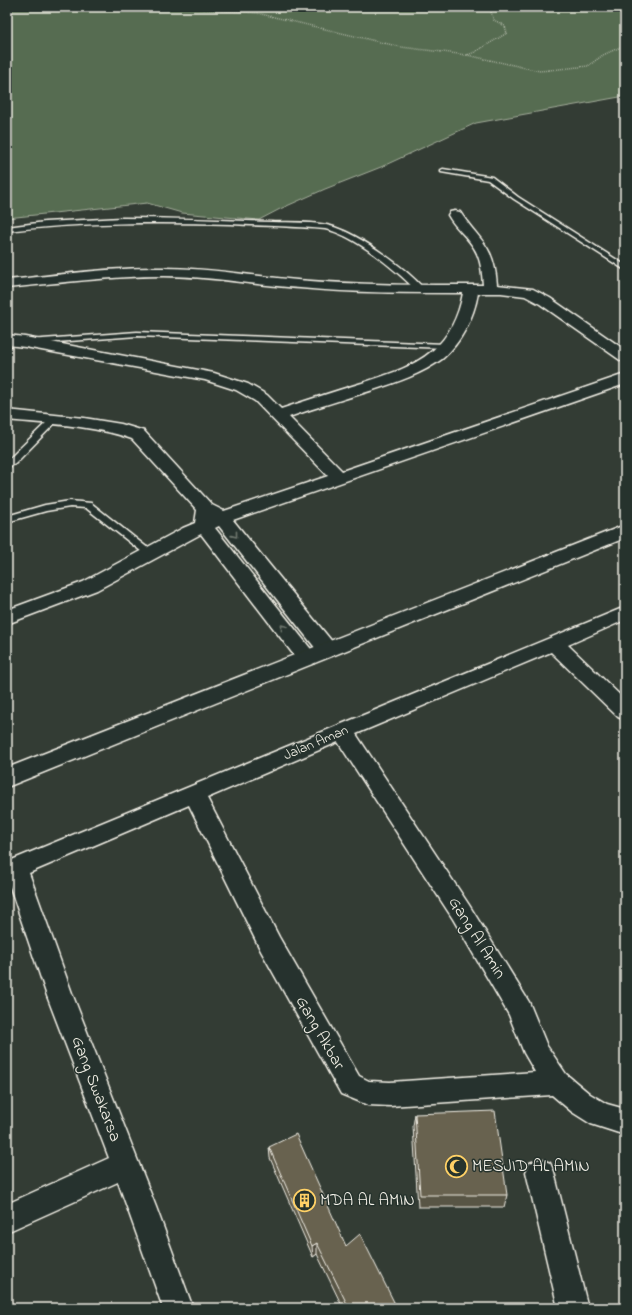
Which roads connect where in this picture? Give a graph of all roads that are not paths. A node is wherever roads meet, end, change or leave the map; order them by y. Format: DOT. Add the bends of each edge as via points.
graph roads {
  1 [pos="442,171"];
  2 [pos="455,214"];
  3 [pos="7,229"];
  4 [pos="625,268"];
  5 [pos="7,284"];
  6 [pos="420,289"];
  7 [pos="471,289"];
  8 [pos="490,289"];
  9 [pos="7,340"];
  10 [pos="25,342"];
  11 [pos="445,346"];
  12 [pos="625,357"];
  13 [pos="625,379"];
  14 [pos="7,415"];
  15 [pos="278,415"];
  16 [pos="55,419"];
  17 [pos="7,465"];
  18 [pos="339,477"];
  19 [pos="210,517"];
  20 [pos="7,519"];
  21 [pos="625,531"];
  22 [pos="149,553"];
  23 [pos="625,613"];
  24 [pos="7,617"];
  25 [pos="554,643"];
  26 [pos="327,649"];
  27 [pos="307,658"];
  28 [pos="625,712"];
  29 [pos="343,732"];
  30 [pos="7,778"];
  31 [pos="194,794"];
  32 [pos="11,870"];
  33 [pos="557,1083"];
  34 [pos="625,1122"];
  35 [pos="125,1165"];
  36 [pos="540,1172"];
  37 [pos="7,1218"];
  38 [pos="178,1308"];
  39 [pos="573,1308"];
  1 -- 4 [label="lane" via="490,178 516,198"];
  2 -- 8 [label="street" via="467,233 482,249 488,264"];
  3 -- 6 [label="lane" via="73,222 131,220 313,226 332,229 355,239 409,278"];
  5 -- 6 [label="street" via="163,272 370,289"];
  6 -- 7 [label="street"];
  7 -- 8 [label="street"];
  7 -- 11 [label="street" via="469,303 460,326"];
  8 -- 12 [label="street" via="528,292"];
  9 -- 10 [label="street"];
  10 -- 11 [label="lane" via="138,334"];
  10 -- 15 [label="street" via="208,376 242,387 261,398"];
  11 -- 15 [label="street" via="437,355 388,380"];
  13 -- 18 [label="street"];
  14 -- 16 [label="street"];
  15 -- 18 [label="street"];
  16 -- 17 [label="lane"];
  16 -- 19 [label="street" via="138,434"];
  18 -- 19 [label="street"];
  19 -- 22 [label="street" via="189,532"];
  19 -- 26 [label="street, one-way"];
  27 -- 19 [label="street, one-way"];
  20 -- 22 [label="lane" via="45,508 70,504 88,505"];
  21 -- 26 [label="street"];
  22 -- 24 [label="street" via="90,586"];
  23 -- 25 [label="street, Jalan Aman"];
  25 -- 28 [label="street"];
  25 -- 29 [label="street, Jalan Aman"];
  26 -- 27 [label="street"];
  27 -- 30 [label="street"];
  29 -- 31 [label="street, Jalan Aman"];
  29 -- 33 [label="street, Gang Al Amin" via="461,912 520,1010 538,1053"];
  31 -- 32 [label="street, Jalan Aman"];
  31 -- 33 [label="street, Gang Akbar" via="270,944 350,1085 368,1093 390,1094"];
  32 -- 35 [label="street, Gang Swakarsa"];
  33 -- 34 [label="street, Gang Al Amin" via="581,1103 601,1115"];
  35 -- 37 [label="street"];
  35 -- 38 [label="street, Gang Swakarsa"];
  36 -- 39 [label="street"];
}
